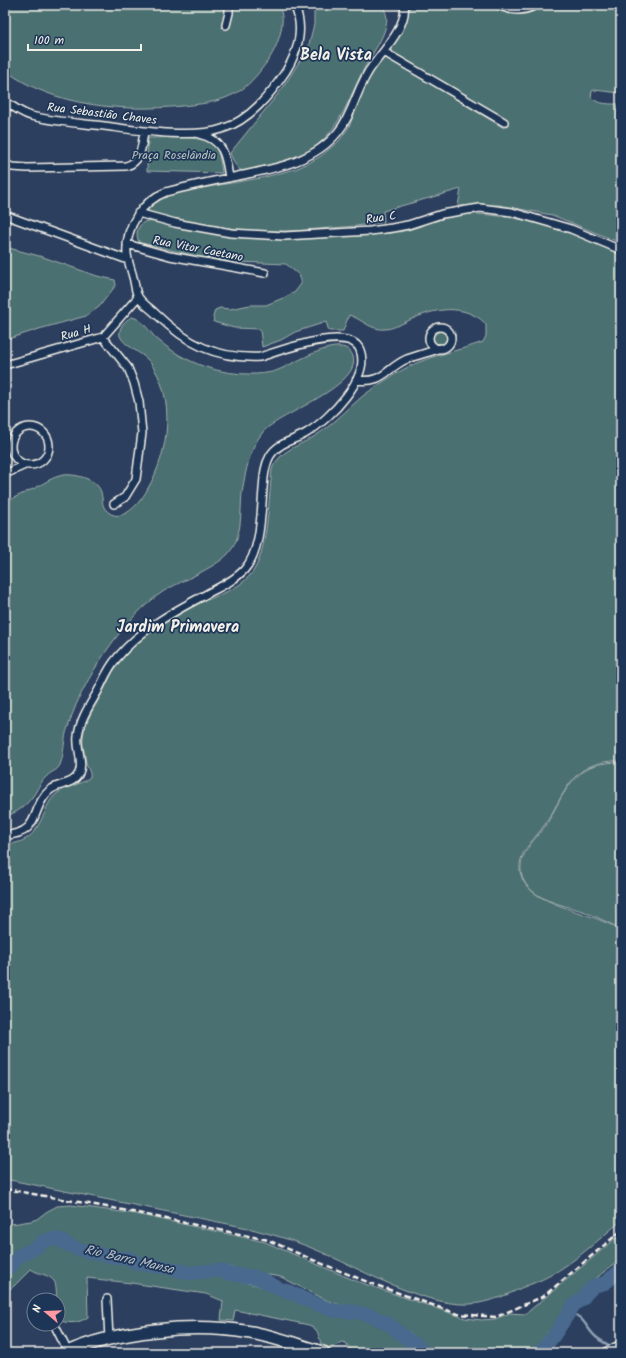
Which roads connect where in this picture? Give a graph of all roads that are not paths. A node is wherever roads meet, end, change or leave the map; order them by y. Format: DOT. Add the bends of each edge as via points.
graph roads {
  1 [pos="229,5"];
  2 [pos="294,5"];
  3 [pos="404,5"];
  4 [pos="499,5"];
  5 [pos="533,6"];
  6 [pos="504,7"];
  7 [pos="226,25"];
  8 [pos="384,52"];
  9 [pos="5,101"];
  10 [pos="504,122"];
  11 [pos="144,130"];
  12 [pos="185,133"];
  13 [pos="5,164"];
  14 [pos="229,178"];
  15 [pos="138,213"];
  16 [pos="5,215"];
  17 [pos="127,244"];
  18 [pos="621,250"];
  19 [pos="128,260"];
  20 [pos="265,273"];
  21 [pos="138,297"];
  22 [pos="103,337"];
  23 [pos="441,348"];
  24 [pos="5,365"];
  25 [pos="356,380"];
  26 [pos="25,465"];
  27 [pos="5,474"];
  28 [pos="114,504"];
  29 [pos="5,835"];
  30 [pos="107,1299"];
  31 [pos="59,1332"];
  32 [pos="109,1339"];
  33 [pos="621,1347"];
  34 [pos="309,1350"];
  35 [pos="71,1352"];
  36 [pos="324,1353"];
  37 [pos="609,1353"];
  1 -- 7 [label="street"];
  2 -- 12 [label="street, Rua Sebastião Chaves" via="299,25 294,56 280,81 264,101 240,120 223,129"];
  3 -- 8 [label="street" via="402,20"];
  4 -- 6 [label="street"];
  5 -- 6 [label="street" via="518,11"];
  8 -- 10 [label="street"];
  8 -- 14 [label="street" via="365,77 342,126 326,145 291,164"];
  9 -- 11 [label="street, Rua Sebastião Chaves" via="17,110 42,118"];
  11 -- 12 [label="street, Rua Sebastião Chaves"];
  11 -- 13 [label="street" via="141,151 136,160 129,165 27,168"];
  12 -- 14 [label="street" via="206,136 218,145 225,155"];
  14 -- 15 [label="street" via="166,192 152,198"];
  15 -- 17 [label="street"];
  15 -- 18 [label="street, Rua C" via="231,233 284,236 392,228 442,214 480,208 512,212 571,229"];
  16 -- 19 [label="street"];
  17 -- 19 [label="street"];
  17 -- 20 [label="street, Rua Vitor Caetano" via="170,256"];
  19 -- 21 [label="street"];
  21 -- 22 [label="street, Rua H"];
  21 -- 25 [label="street" via="181,336 194,344 217,352 260,357 326,339 340,338 352,342 358,346 361,356 361,370"];
  22 -- 24 [label="street, Rua H"];
  22 -- 28 [label="street" via="128,368 139,402 142,432 136,479 125,497"];
  23 -- 25 [label="street" via="402,362 379,378 368,381"];
  25 -- 29 [label="street" via="335,410 319,424 280,446 271,455 265,472 256,545 246,568 230,581 146,630 118,656 107,672 79,728 78,776 49,792 32,823 24,830 14,835"];
  26 -- 26 [label="street" via="14,457 11,450 12,440 20,429 34,428 45,435 48,450 41,461"];
  26 -- 27 [label="street"];
  30 -- 32 [label="street"];
  31 -- 35 [label="street"];
  32 -- 34 [label="main road" via="184,1328 226,1329 249,1332"];
  32 -- 35 [label="main road"];
  33 -- 37 [label="main road"];
  34 -- 36 [label="main road"];
}
